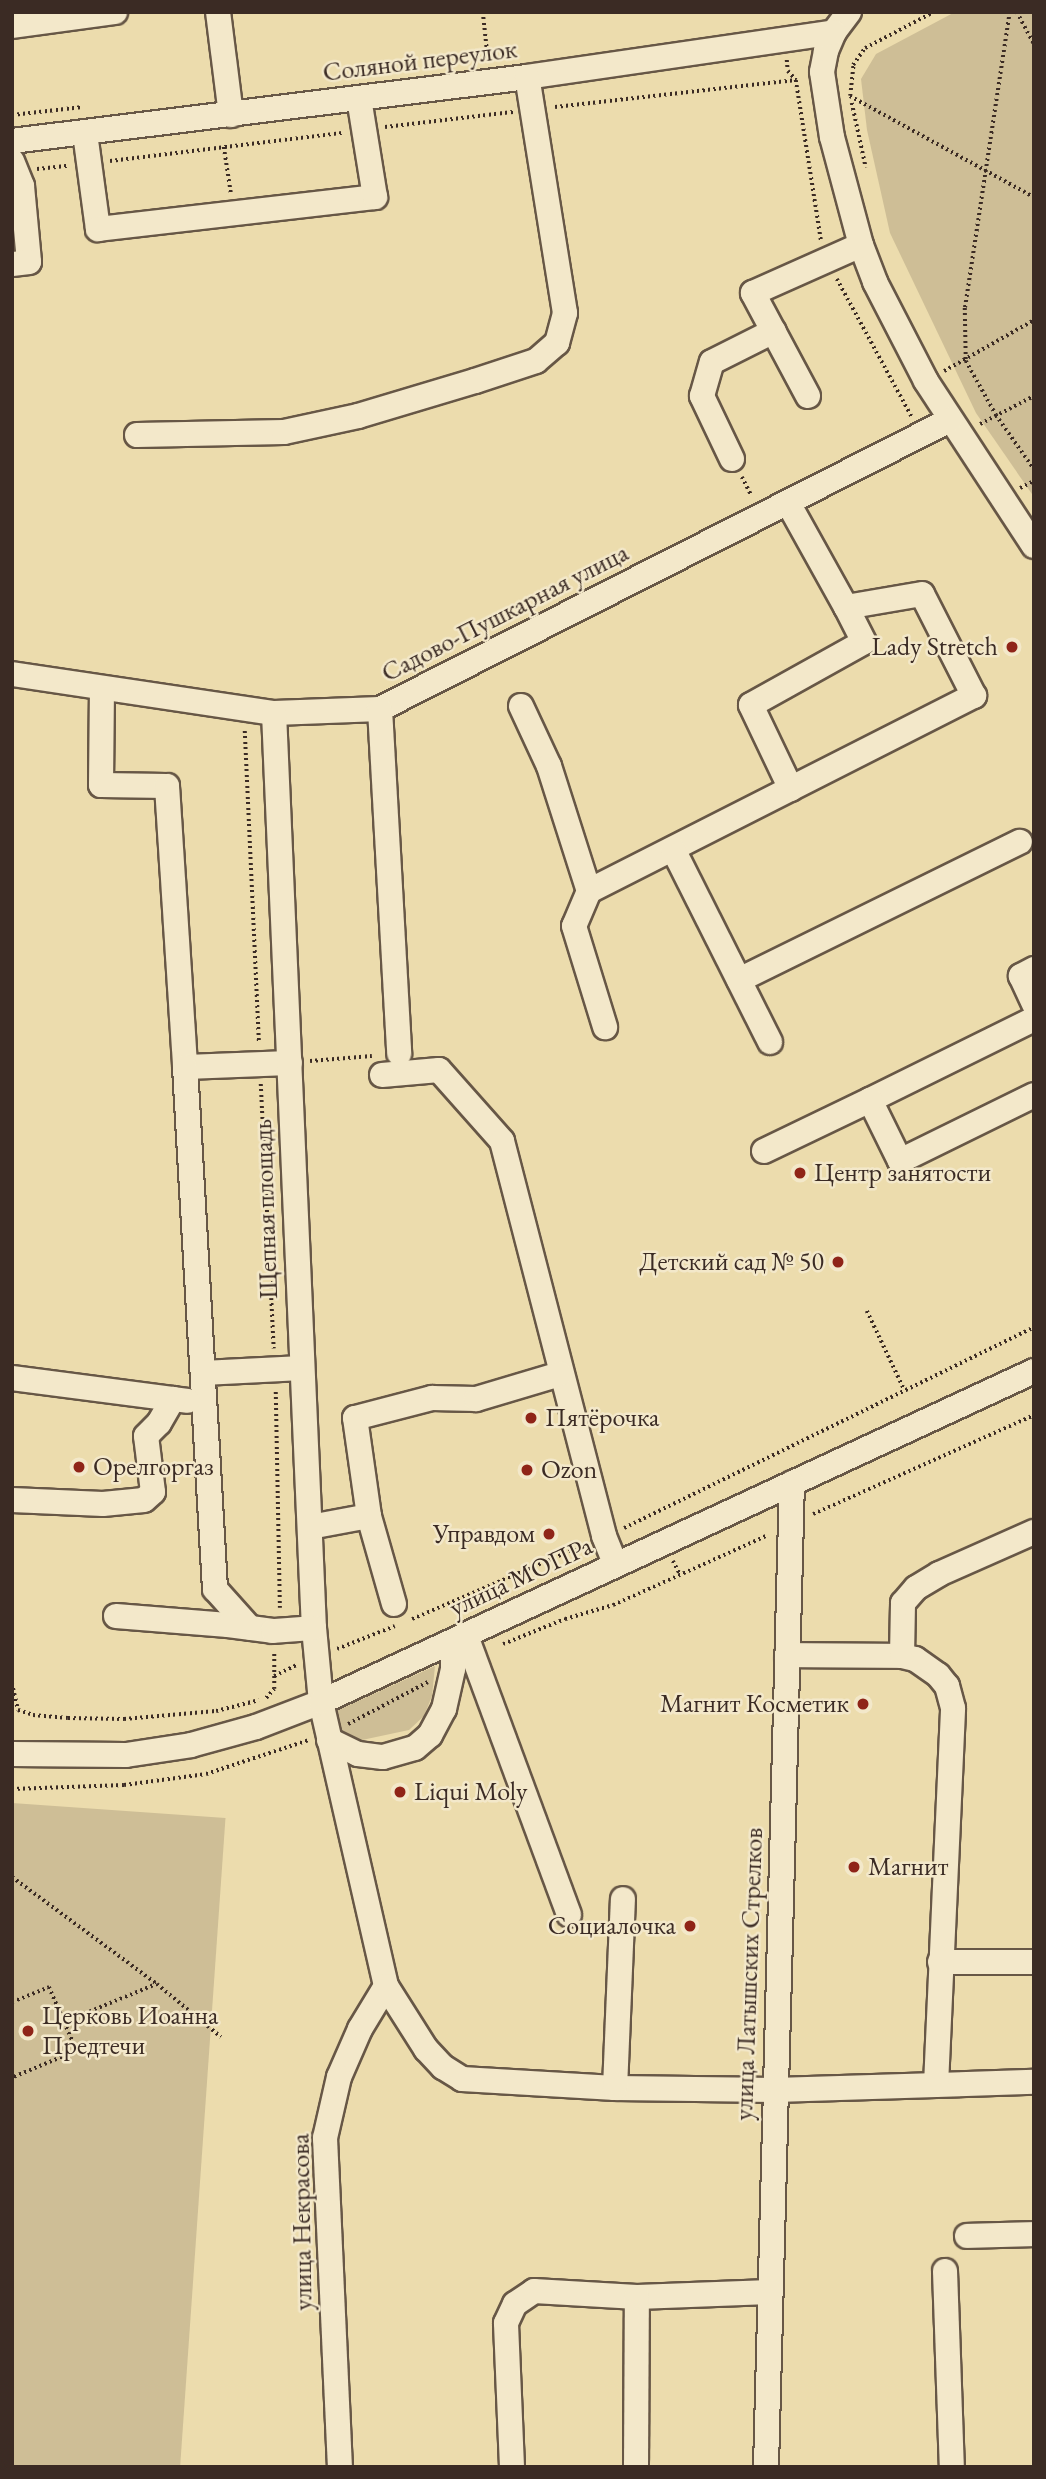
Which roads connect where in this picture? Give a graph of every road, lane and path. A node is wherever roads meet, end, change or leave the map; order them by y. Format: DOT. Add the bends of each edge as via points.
graph roads {
  1 [pos="115,12"];
  2 [pos="218,12"];
  3 [pos="483,12"];
  4 [pos="849,12"];
  5 [pos="934,12"];
  6 [pos="1010,12"];
  7 [pos="1017,12"];
  8 [pos="830,22"];
  9 [pos="12,26"];
  10 [pos="1034,44"];
  11 [pos="527,77"];
  12 [pos="796,80"];
  13 [pos="492,82"];
  14 [pos="850,96"];
  15 [pos="359,98"];
  16 [pos="532,110"];
  17 [pos="232,115"];
  18 [pos="364,130"];
  19 [pos="85,133"];
  20 [pos="12,141"];
  21 [pos="223,147"];
  22 [pos="89,163"];
  23 [pos="15,166"];
  24 [pos="984,169"];
  25 [pos="867,173"];
  26 [pos="1034,197"];
  27 [pos="234,214"];
  28 [pos="861,245"];
  29 [pos="12,264"];
  30 [pos="1034,320"];
  31 [pos="774,331"];
  32 [pos="938,359"];
  33 [pos="966,361"];
  34 [pos="939,378"];
  35 [pos="901,394"];
  36 [pos="808,396"];
  37 [pos="1034,396"];
  38 [pos="996,415"];
  39 [pos="950,420"];
  40 [pos="975,427"];
  41 [pos="137,435"];
  42 [pos="732,459"];
  43 [pos="1034,469"];
  44 [pos="1011,479"];
  45 [pos="1034,481"];
  46 [pos="1018,489"];
  47 [pos="1023,497"];
  48 [pos="788,503"];
  49 [pos="762,516"];
  50 [pos="1034,546"];
  51 [pos="846,607"];
  52 [pos="12,674"];
  53 [pos="102,688"];
  54 [pos="521,706"];
  55 [pos="244,709"];
  56 [pos="380,709"];
  57 [pos="274,713"];
  58 [pos="791,789"];
  59 [pos="1020,842"];
  60 [pos="673,849"];
  61 [pos="589,891"];
  62 [pos="1034,969"];
  63 [pos="739,980"];
  64 [pos="1034,1004"];
  65 [pos="1034,1019"];
  66 [pos="605,1027"];
  67 [pos="770,1042"];
  68 [pos="399,1053"];
  69 [pos="290,1063"];
  70 [pos="260,1064"];
  71 [pos="185,1067"];
  72 [pos="382,1075"];
  73 [pos="1034,1095"];
  74 [pos="870,1100"];
  75 [pos="764,1151"];
  76 [pos="867,1311"];
  77 [pos="1034,1327"];
  78 [pos="302,1368"];
  79 [pos="275,1370"];
  80 [pos="1034,1371"];
  81 [pos="204,1373"];
  82 [pos="560,1374"];
  83 [pos="12,1378"];
  84 [pos="904,1389"];
  85 [pos="173,1399"];
  86 [pos="205,1404"];
  87 [pos="1034,1415"];
  88 [pos="792,1483"];
  89 [pos="12,1500"];
  90 [pos="369,1516"];
  91 [pos="791,1524"];
  92 [pos="310,1527"];
  93 [pos="604,1536"];
  94 [pos="1031,1537"];
  95 [pos="616,1565"];
  96 [pos="394,1604"];
  97 [pos="116,1616"];
  98 [pos="314,1628"];
  99 [pos="268,1631"];
  100 [pos="464,1645"];
  101 [pos="787,1655"];
  102 [pos="317,1656"];
  103 [pos="902,1657"];
  104 [pos="453,1670"];
  105 [pos="274,1676"];
  106 [pos="12,1683"];
  107 [pos="321,1702"];
  108 [pos="329,1737"];
  109 [pos="12,1754"];
  110 [pos="12,1789"];
  111 [pos="12,1877"];
  112 [pos="623,1899"];
  113 [pos="569,1915"];
  114 [pos="940,1962"];
  115 [pos="1034,1962"];
  116 [pos="157,1984"];
  117 [pos="386,1986"];
  118 [pos="12,2002"];
  119 [pos="64,2022"];
  120 [pos="221,2036"];
  121 [pos="12,2077"];
  122 [pos="1034,2082"];
  123 [pos="936,2085"];
  124 [pos="615,2088"];
  125 [pos="775,2090"];
  126 [pos="1034,2234"];
  127 [pos="967,2236"];
  128 [pos="945,2271"];
  129 [pos="770,2292"];
  130 [pos="637,2297"];
  131 [pos="340,2467"];
  132 [pos="512,2467"];
  133 [pos="636,2467"];
  134 [pos="766,2467"];
  135 [pos="952,2467"];
  1 -- 9 [label="street"];
  2 -- 17 [label="street"];
  3 -- 13 [label="path"];
  4 -- 8 [label="street"];
  5 -- 14 [label="path" via="865,48 853,65"];
  6 -- 24 [label="path"];
  7 -- 10 [label="path"];
  8 -- 11 [label="street, Соляной переулок"];
  8 -- 28 [label="street" via="822,72 832,137"];
  11 -- 13 [label="street, Соляной переулок"];
  11 -- 16 [label="street"];
  12 -- 16 [label="path"];
  13 -- 15 [label="street, Соляной переулок"];
  14 -- 24 [label="path"];
  14 -- 25 [label="path"];
  15 -- 17 [label="street, Соляной переулок"];
  15 -- 18 [label="street"];
  16 -- 18 [label="path"];
  16 -- 41 [label="street" via="565,313 557,343 536,361 358,415 284,432"];
  17 -- 19 [label="street, Соляной переулок"];
  18 -- 21 [label="path"];
  18 -- 27 [label="street" via="375,197"];
  19 -- 20 [label="street, Соляной переулок"];
  19 -- 22 [label="street"];
  21 -- 22 [label="path"];
  21 -- 27 [label="path"];
  22 -- 23 [label="path"];
  22 -- 27 [label="street" via="98,229"];
  23 -- 29 [label="street" via="22,186 29,262"];
  24 -- 26 [label="path"];
  24 -- 33 [label="path" via="965,308"];
  28 -- 31 [label="street" via="754,293"];
  28 -- 34 [label="street" via="875,282"];
  30 -- 33 [label="path"];
  31 -- 36 [label="street"];
  31 -- 42 [label="street" via="712,362 702,396"];
  32 -- 34 [label="path"];
  33 -- 34 [label="path"];
  33 -- 38 [label="path"];
  34 -- 35 [label="path"];
  34 -- 39 [label="street"];
  37 -- 38 [label="path"];
  38 -- 40 [label="path"];
  38 -- 43 [label="path"];
  39 -- 48 [label="street, Садово-Пушкарная улица"];
  39 -- 50 [label="street"];
  42 -- 49 [label="path"];
  44 -- 46 [label="path"];
  45 -- 46 [label="path"];
  46 -- 47 [label="path"];
  48 -- 49 [label="street, Садово-Пушкарная улица"];
  48 -- 51 [label="street"];
  49 -- 56 [label="street, Садово-Пушкарная улица"];
  51 -- 58 [label="street" via="864,642 751,705"];
  51 -- 58 [label="street" via="922,594 974,696"];
  52 -- 53 [label="street, Садово-Пушкарная улица"];
  53 -- 55 [label="street, Садово-Пушкарная улица"];
  53 -- 71 [label="street" via="101,785 167,786"];
  54 -- 61 [label="street" via="549,766"];
  55 -- 57 [label="street, Садово-Пушкарная улица"];
  55 -- 70 [label="path"];
  56 -- 57 [label="street, Садово-Пушкарная улица"];
  56 -- 68 [label="street"];
  57 -- 69 [label="street, Щепная площадь"];
  58 -- 60 [label="street"];
  59 -- 63 [label="street"];
  60 -- 61 [label="street"];
  60 -- 63 [label="street"];
  61 -- 66 [label="street" via="574,926"];
  62 -- 64 [label="street" via="1021,976"];
  63 -- 67 [label="street"];
  65 -- 74 [label="street"];
  68 -- 69 [label="path"];
  69 -- 70 [label="street"];
  69 -- 78 [label="street, Щепная площадь"];
  70 -- 71 [label="street"];
  70 -- 79 [label="path"];
  71 -- 81 [label="street"];
  72 -- 82 [label="street" via="439,1070 502,1141"];
  73 -- 74 [label="street" via="900,1161"];
  74 -- 75 [label="street"];
  76 -- 84 [label="path"];
  77 -- 84 [label="path"];
  78 -- 79 [label="street"];
  78 -- 92 [label="street, Щепная площадь"];
  79 -- 81 [label="street"];
  79 -- 99 [label="path"];
  80 -- 88 [label="street, улица МОПРа"];
  81 -- 86 [label="street"];
  82 -- 90 [label="street" via="476,1399 432,1398 355,1418"];
  82 -- 93 [label="street"];
  83 -- 85 [label="street"];
  84 -- 93 [label="path"];
  85 -- 86 [label="street"];
  85 -- 89 [label="street" via="146,1436 153,1492 144,1500 103,1504"];
  86 -- 99 [label="street" via="215,1589"];
  87 -- 91 [label="path"];
  88 -- 91 [label="street, улица Латышских Стрелков"];
  88 -- 95 [label="street, улица МОПРа"];
  90 -- 92 [label="street"];
  90 -- 96 [label="street"];
  91 -- 100 [label="path" via="613,1605"];
  91 -- 101 [label="street, улица Латышских Стрелков"];
  92 -- 98 [label="street, Щепная площадь"];
  93 -- 95 [label="street"];
  93 -- 102 [label="path"];
  94 -- 103 [label="street" via="916,1588 903,1604"];
  95 -- 100 [label="street, улица МОПРа"];
  97 -- 99 [label="street"];
  98 -- 99 [label="street"];
  98 -- 102 [label="street, Щепная площадь"];
  99 -- 105 [label="path"];
  100 -- 104 [label="street"];
  100 -- 107 [label="street, улица МОПРа"];
  100 -- 113 [label="street"];
  101 -- 103 [label="street"];
  101 -- 125 [label="street, улица Латышских Стрелков"];
  102 -- 105 [label="path"];
  102 -- 107 [label="street, Щепная площадь"];
  103 -- 114 [label="street" via="915,1659 938,1675 947,1686 953,1708"];
  104 -- 108 [label="path"];
  104 -- 108 [label="street" via="444,1709 430,1735 415,1748 383,1757 358,1754"];
  105 -- 106 [label="path" via="274,1689 265,1699 216,1711 124,1719 33,1715 18,1710"];
  107 -- 108 [label="street"];
  107 -- 109 [label="street, улица МОПРа" via="191,1745 125,1755"];
  108 -- 110 [label="path" via="206,1774 124,1785"];
  108 -- 117 [label="street"];
  111 -- 116 [label="path"];
  112 -- 124 [label="street"];
  114 -- 115 [label="street"];
  114 -- 123 [label="street"];
  116 -- 119 [label="path"];
  116 -- 120 [label="path"];
  117 -- 124 [label="street" via="426,2049 462,2079"];
  117 -- 131 [label="street, улица Некрасова" via="360,2029 340,2077 326,2138"];
  118 -- 119 [label="path" via="49,1987"];
  119 -- 121 [label="path" via="77,2050"];
  122 -- 123 [label="street"];
  123 -- 125 [label="street"];
  124 -- 125 [label="street"];
  125 -- 129 [label="street, улица Латышских Стрелков"];
  126 -- 127 [label="street"];
  128 -- 135 [label="street"];
  129 -- 130 [label="street"];
  129 -- 134 [label="street, улица Латышских Стрелков"];
  130 -- 132 [label="street" via="534,2291 515,2304 506,2323"];
  130 -- 133 [label="street"];
}
